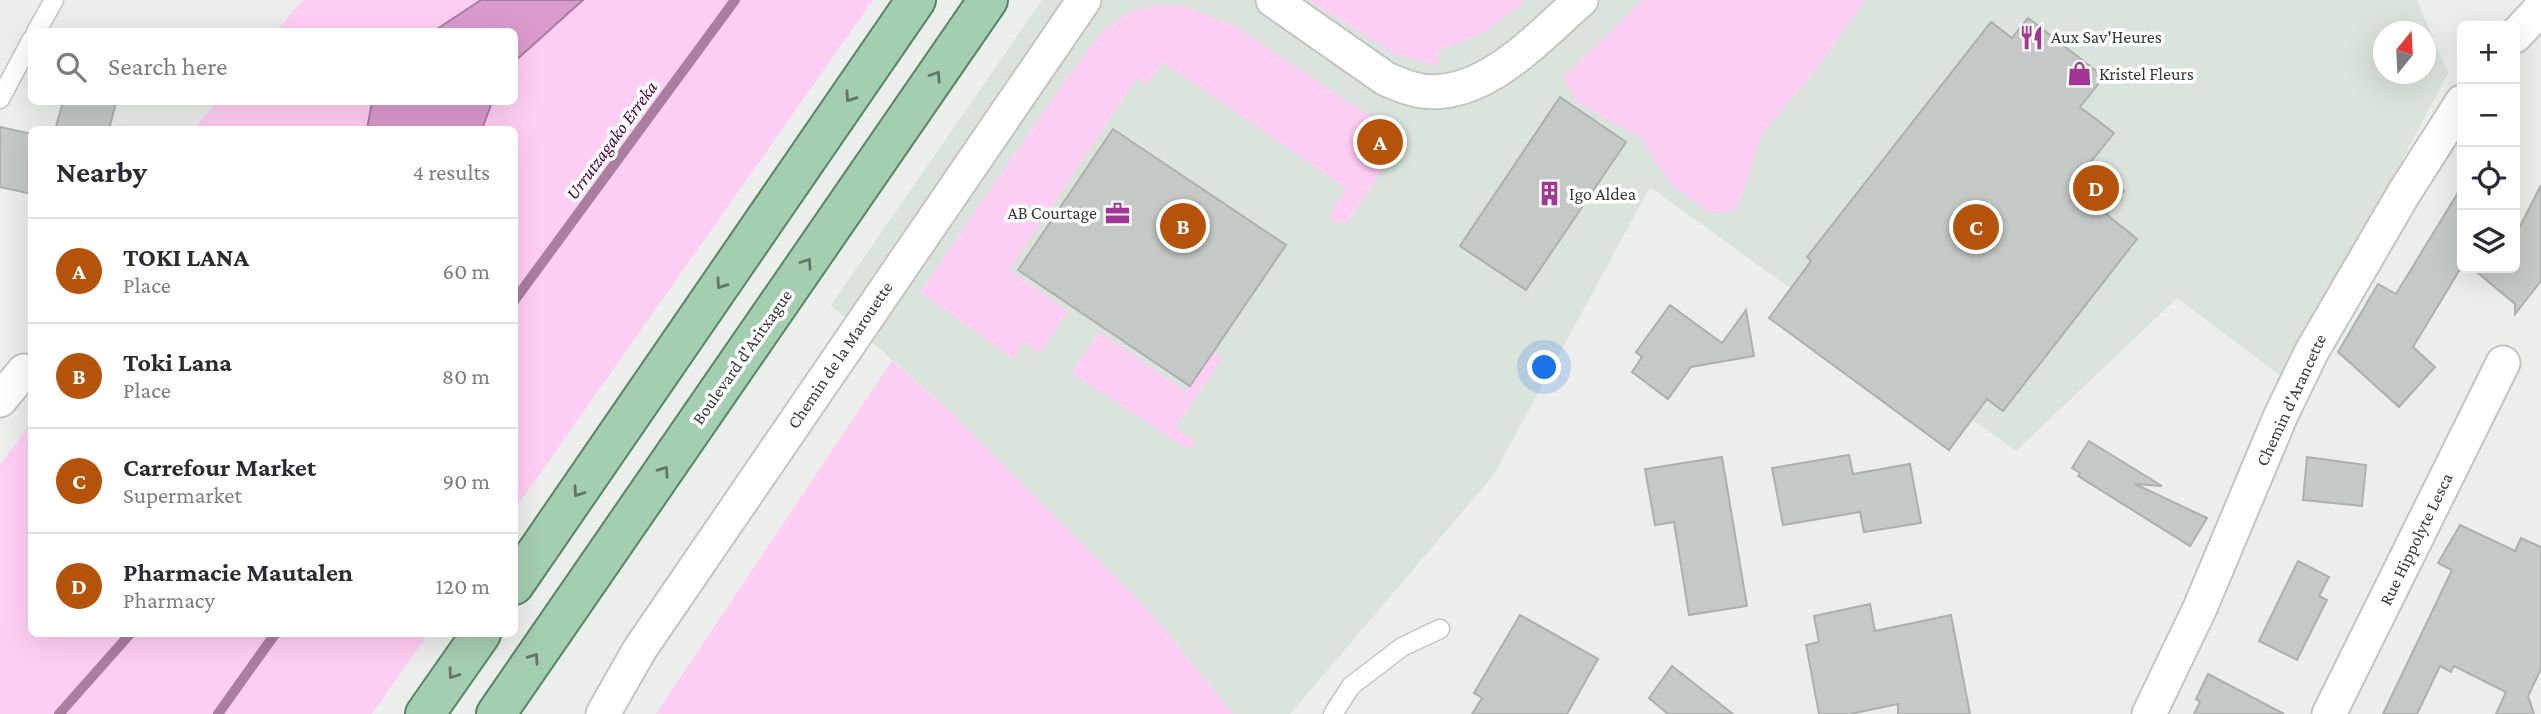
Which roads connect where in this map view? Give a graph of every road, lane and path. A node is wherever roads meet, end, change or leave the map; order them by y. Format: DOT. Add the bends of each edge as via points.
graph roads {
  1 [pos="54,0"];
  2 [pos="916,0"];
  3 [pos="988,0"];
  4 [pos="1084,0"];
  5 [pos="1273,0"];
  6 [pos="1581,0"];
  7 [pos="2541,8"];
  8 [pos="38,28"];
  9 [pos="2520,31"];
  10 [pos="28,46"];
  11 [pos="0,99"];
  12 [pos="2457,110"];
  13 [pos="2503,363"];
  14 [pos="24,371"];
  15 [pos="0,400"];
  16 [pos="518,578"];
  17 [pos="1440,629"];
  18 [pos="479,637"];
  19 [pos="425,714"];
  20 [pos="496,714"];
  21 [pos="603,714"];
  22 [pos="1333,714"];
  23 [pos="2149,714"];
  24 [pos="2329,714"];
  1 -- 8 [label="lane"];
  2 -- 16 [label="main road, one-way"];
  20 -- 3 [label="main road, Boulevard d'Aritxague, one-way"];
  4 -- 21 [label="street, Chemin de la Marouette" via="640,649"];
  5 -- 6 [label="street" via="1386,79 1423,91 1481,81"];
  7 -- 9 [label="street"];
  10 -- 11 [label="lane"];
  12 -- 23 [label="street, Chemin d'Arancette" via="2312,351"];
  13 -- 24 [label="street, Rue Hippolyte Lesca"];
  14 -- 15 [label="street"];
  17 -- 22 [label="lane" via="1402,647 1351,686"];
  18 -- 19 [label="main road, one-way"];
}
